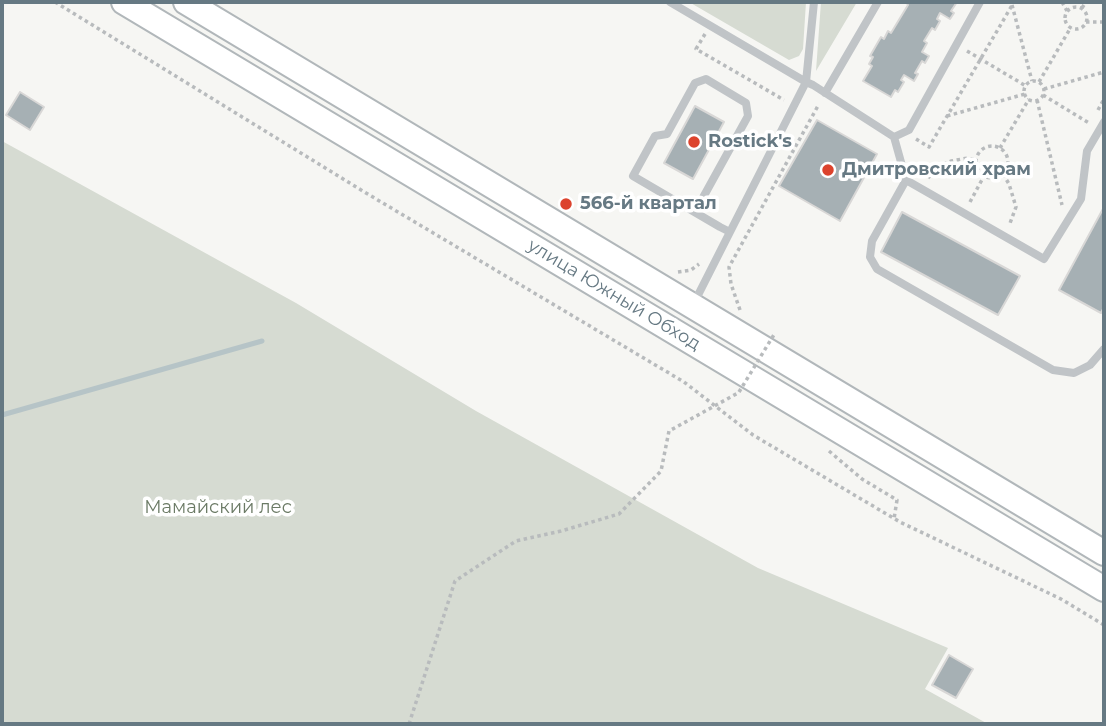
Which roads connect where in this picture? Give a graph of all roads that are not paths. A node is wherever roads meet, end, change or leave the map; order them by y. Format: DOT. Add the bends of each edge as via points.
graph roads {
  1 [pos="124,2"];
  2 [pos="186,2"];
  3 [pos="670,2"];
  4 [pos="814,2"];
  5 [pos="878,2"];
  6 [pos="980,2"];
  7 [pos="806,82"];
  8 [pos="825,93"];
  9 [pos="1104,122"];
  10 [pos="894,137"];
  11 [pos="906,180"];
  12 [pos="695,212"];
  13 [pos="730,232"];
  14 [pos="692,305"];
  15 [pos="1104,349"];
  16 [pos="1092,542"];
  17 [pos="1104,589"];
  1 -- 17 [label="main road, улица Южный Обход"];
  2 -- 14 [label="main road, улица Южный Обход"];
  3 -- 7 [label="lane"];
  4 -- 7 [label="lane"];
  5 -- 8 [label="lane"];
  6 -- 10 [label="lane" via="909,130"];
  7 -- 8 [label="lane"];
  7 -- 13 [label="lane"];
  8 -- 10 [label="lane"];
  9 -- 11 [label="lane" via="1087,151 1081,199 1044,259"];
  10 -- 11 [label="lane"];
  11 -- 15 [label="lane" via="872,241 870,257 877,269 1053,370 1074,373 1090,365"];
  12 -- 12 [label="lane" via="748,116 746,103 706,79 695,83 667,134 655,136 633,176"];
  12 -- 13 [label="lane"];
  13 -- 14 [label="lane"];
  14 -- 16 [label="main road, улица Южный Обход"];
}
